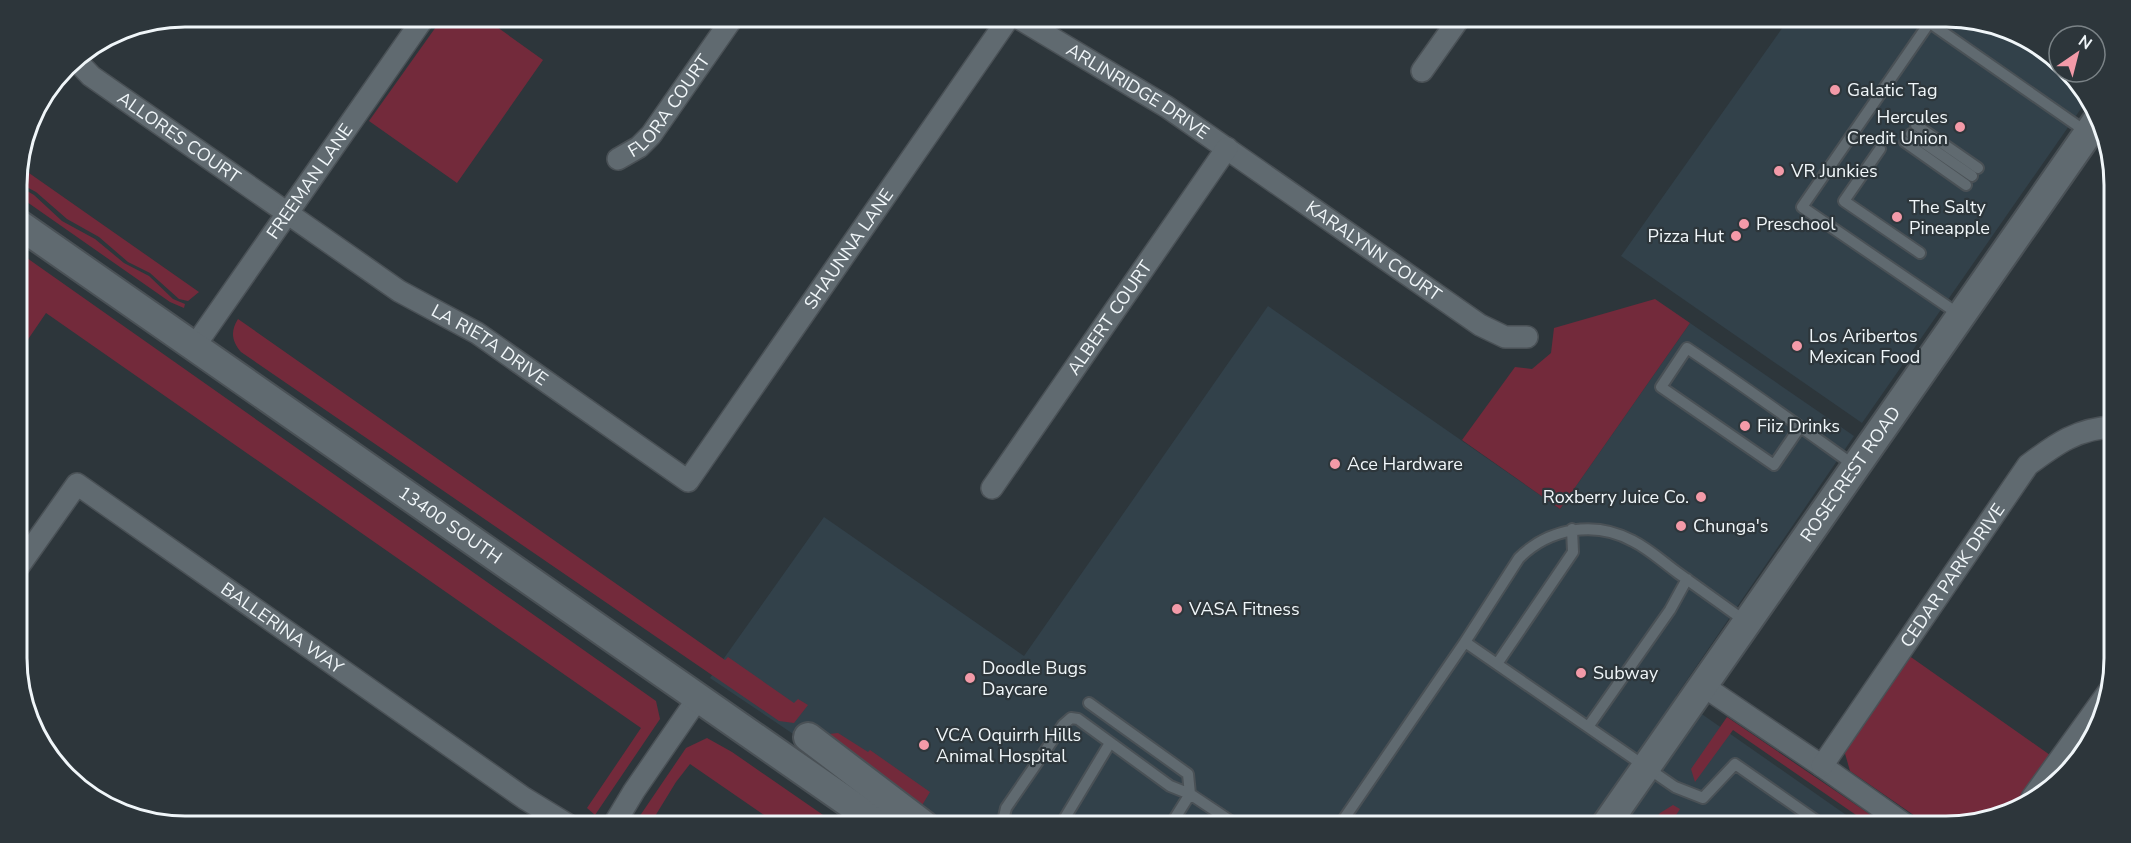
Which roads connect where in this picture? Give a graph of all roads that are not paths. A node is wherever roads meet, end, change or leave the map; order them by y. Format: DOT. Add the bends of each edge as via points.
graph roads {
  1 [pos="417,27"];
  2 [pos="726,27"];
  3 [pos="1002,27"];
  4 [pos="1032,27"];
  5 [pos="1453,27"];
  6 [pos="1927,27"];
  7 [pos="1942,27"];
  8 [pos="81,66"];
  9 [pos="1422,72"];
  10 [pos="2092,127"];
  11 [pos="1227,148"];
  12 [pos="1880,149"];
  13 [pos="618,159"];
  14 [pos="1972,176"];
  15 [pos="287,214"];
  16 [pos="27,230"];
  17 [pos="1920,254"];
  18 [pos="1960,315"];
  19 [pos="1527,337"];
  20 [pos="194,347"];
  21 [pos="1800,427"];
  22 [pos="2104,427"];
  23 [pos="1855,466"];
  24 [pos="688,481"];
  25 [pos="992,488"];
  26 [pos="1572,529"];
  27 [pos="27,555"];
  28 [pos="1687,579"];
  29 [pos="1746,622"];
  30 [pos="1465,642"];
  31 [pos="1497,664"];
  32 [pos="1702,685"];
  33 [pos="698,698"];
  34 [pos="1089,703"];
  35 [pos="2096,709"];
  36 [pos="1588,727"];
  37 [pos="808,737"];
  38 [pos="1110,743"];
  39 [pos="1822,766"];
  40 [pos="1646,767"];
  41 [pos="2044,781"];
  42 [pos="1190,794"];
  43 [pos="554,816"];
  44 [pos="619,816"];
  45 [pos="868,816"];
  46 [pos="912,816"];
  47 [pos="1004,816"];
  48 [pos="1066,816"];
  49 [pos="1176,816"];
  50 [pos="1223,816"];
  51 [pos="1347,816"];
  52 [pos="1612,816"];
  53 [pos="1810,816"];
  54 [pos="1893,816"];
  1 -- 15 [label="street, FREEMAN LANE"];
  2 -- 13 [label="street, FLORA COURT" via="651,135"];
  3 -- 24 [label="street, SHAUNNA LANE"];
  4 -- 11 [label="street, ARLINRIDGE DRIVE" via="1143,91"];
  5 -- 9 [label="street"];
  6 -- 18 [label="lane" via="1802,207"];
  7 -- 10 [label="lane"];
  8 -- 15 [label="street, ALLORES COURT"];
  10 -- 18 [label="main road, ROSECREST ROAD"];
  11 -- 19 [label="street, KARALYNN COURT" via="1480,325 1505,337"];
  11 -- 25 [label="street, ALBERT COURT"];
  12 -- 17 [label="lane" via="1844,201"];
  14 -- 14 [label="lane" via="1910,134"];
  15 -- 20 [label="street, FREEMAN LANE"];
  15 -- 24 [label="street, LA RIETA DRIVE" via="399,291 477,333"];
  16 -- 20 [label="main road, 13400 SOUTH"];
  18 -- 23 [label="main road, ROSECREST ROAD"];
  20 -- 33 [label="main road, 13400 SOUTH"];
  21 -- 21 [label="lane" via="1688,348 1661,387 1774,465"];
  21 -- 23 [label="lane"];
  22 -- 39 [label="street, CEDAR PARK DRIVE" via="2060,441 2028,465"];
  23 -- 29 [label="main road, ROSECREST ROAD"];
  26 -- 28 [label="lane" via="1611,532 1633,540"];
  26 -- 30 [label="lane" via="1548,537 1519,558"];
  26 -- 31 [label="lane" via="1573,552"];
  27 -- 43 [label="street, BALLERINA WAY" via="77,484"];
  28 -- 29 [label="lane"];
  28 -- 36 [label="lane" via="1670,610"];
  29 -- 32 [label="main road, ROSECREST ROAD"];
  30 -- 31 [label="lane"];
  30 -- 51 [label="lane"];
  31 -- 36 [label="lane"];
  32 -- 39 [label="street"];
  32 -- 40 [label="main road, ROSECREST ROAD"];
  33 -- 44 [label="street"];
  33 -- 45 [label="main road, 13400 SOUTH"];
  34 -- 42 [label="lane" via="1188,774"];
  35 -- 41 [label="street"];
  36 -- 40 [label="lane"];
  37 -- 46 [label="main road"];
  38 -- 42 [label="lane" via="1170,786"];
  38 -- 47 [label="lane" via="1071,718"];
  38 -- 48 [label="lane"];
  39 -- 54 [label="street"];
  40 -- 52 [label="main road, ROSECREST ROAD"];
  40 -- 53 [label="lane" via="1675,787 1703,798 1735,764"];
  42 -- 49 [label="lane"];
  42 -- 50 [label="lane"];
}
